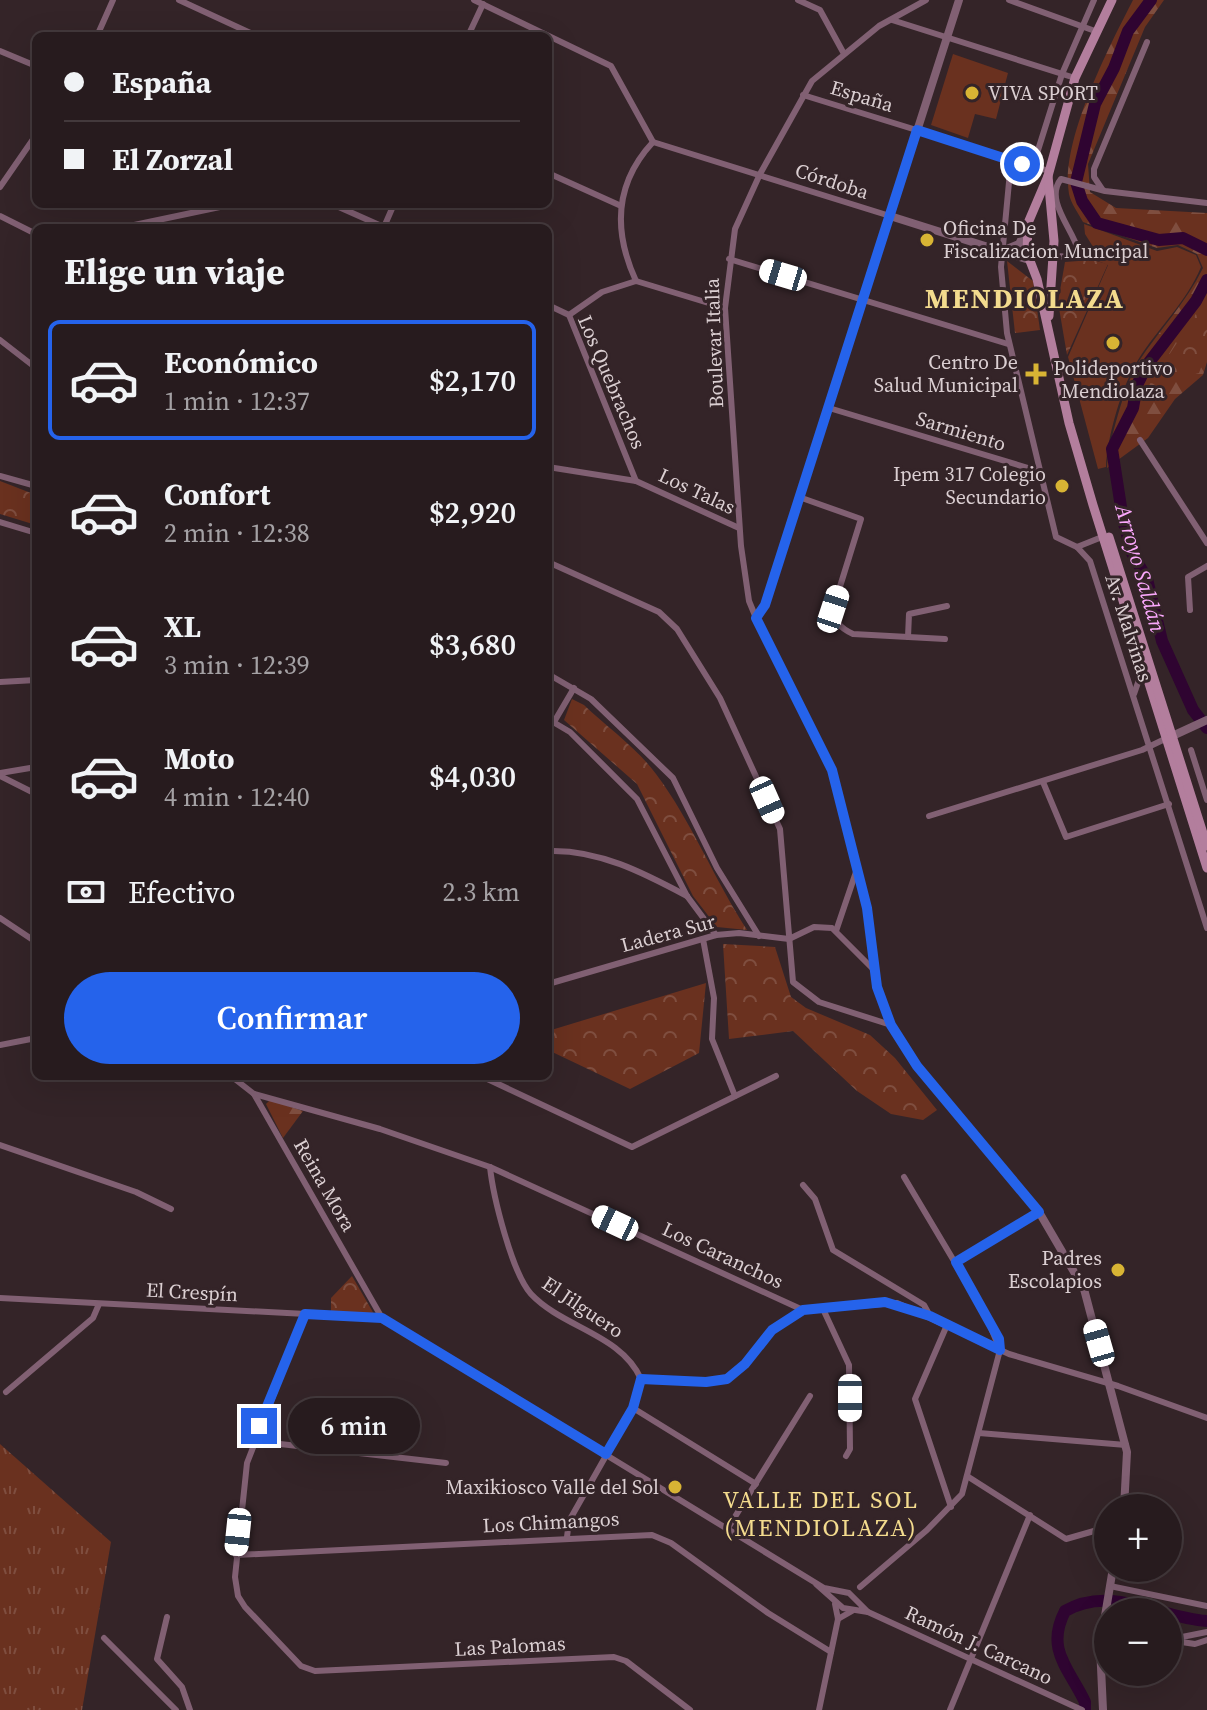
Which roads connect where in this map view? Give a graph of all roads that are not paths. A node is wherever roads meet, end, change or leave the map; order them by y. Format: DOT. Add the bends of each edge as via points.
graph roads {
  1 [pos="113,0"];
  2 [pos="179,0"];
  3 [pos="474,0"];
  4 [pos="798,0"];
  5 [pos="926,0"];
  6 [pos="959,0"];
  7 [pos="1009,0"];
  8 [pos="1094,0"];
  9 [pos="1112,0"];
  10 [pos="483,4"];
  11 [pos="891,19"];
  12 [pos="1080,25"];
  13 [pos="1095,31"];
  14 [pos="99,32"];
  15 [pos="248,32"];
  16 [pos="470,32"];
  17 [pos="541,32"];
  18 [pos="552,37"];
  19 [pos="946,38"];
  20 [pos="1147,42"];
  21 [pos="0,51"];
  22 [pos="843,52"];
  23 [pos="32,64"];
  24 [pos="1062,74"];
  25 [pos="1075,78"];
  26 [pos="803,95"];
  27 [pos="917,130"];
  28 [pos="32,141"];
  29 [pos="653,142"];
  30 [pos="1011,161"];
  31 [pos="1033,166"];
  32 [pos="760,174"];
  33 [pos="1049,174"];
  34 [pos="552,175"];
  35 [pos="0,187"];
  36 [pos="1105,191"];
  37 [pos="1207,203"];
  38 [pos="619,205"];
  39 [pos="215,208"];
  40 [pos="341,208"];
  41 [pos="0,216"];
  42 [pos="890,216"];
  43 [pos="1052,222"];
  44 [pos="139,224"];
  45 [pos="378,224"];
  46 [pos="1027,226"];
  47 [pos="32,232"];
  48 [pos="1002,251"];
  49 [pos="1052,258"];
  50 [pos="729,259"];
  51 [pos="1029,260"];
  52 [pos="636,281"];
  53 [pos="863,299"];
  54 [pos="552,307"];
  55 [pos="725,308"];
  56 [pos="569,315"];
  57 [pos="1049,332"];
  58 [pos="0,340"];
  59 [pos="1008,344"];
  60 [pos="32,365"];
  61 [pos="829,408"];
  62 [pos="1068,412"];
  63 [pos="1140,440"];
  64 [pos="552,468"];
  65 [pos="1038,471"];
  66 [pos="0,476"];
  67 [pos="636,481"];
  68 [pos="32,485"];
  69 [pos="799,497"];
  70 [pos="0,522"];
  71 [pos="739,528"];
  72 [pos="32,532"];
  73 [pos="1103,536"];
  74 [pos="1207,543"];
  75 [pos="1077,547"];
  76 [pos="552,564"];
  77 [pos="1207,566"];
  78 [pos="1123,605"];
  79 [pos="947,606"];
  80 [pos="1190,610"];
  81 [pos="756,618"];
  82 [pos="908,637"];
  83 [pos="945,639"];
  84 [pos="552,676"];
  85 [pos="32,680"];
  86 [pos="0,682"];
  87 [pos="574,688"];
  88 [pos="1134,695"];
  89 [pos="552,719"];
  90 [pos="1207,720"];
  91 [pos="552,721"];
  92 [pos="1169,737"];
  93 [pos="1150,747"];
  94 [pos="1191,750"];
  95 [pos="32,768"];
  96 [pos="0,775"];
  97 [pos="1043,782"];
  98 [pos="32,792"];
  99 [pos="1207,799"];
  100 [pos="1193,802"];
  101 [pos="1169,804"];
  102 [pos="929,816"];
  103 [pos="1207,846"];
  104 [pos="552,850"];
  105 [pos="1207,868"];
  106 [pos="857,869"];
  107 [pos="1190,873"];
  108 [pos="687,896"];
  109 [pos="0,918"];
  110 [pos="1207,928"];
  111 [pos="836,931"];
  112 [pos="716,935"];
  113 [pos="759,936"];
  114 [pos="32,939"];
  115 [pos="703,939"];
  116 [pos="789,939"];
  117 [pos="874,970"];
  118 [pos="552,983"];
  119 [pos="891,1025"];
  120 [pos="32,1039"];
  121 [pos="0,1045"];
  122 [pos="776,1076"];
  123 [pos="236,1080"];
  124 [pos="490,1080"];
  125 [pos="254,1094"];
  126 [pos="735,1096"];
  127 [pos="0,1145"];
  128 [pos="490,1167"];
  129 [pos="904,1177"];
  130 [pos="803,1185"];
  131 [pos="171,1209"];
  132 [pos="1039,1212"];
  133 [pos="956,1262"];
  134 [pos="0,1298"];
  135 [pos="99,1304"];
  136 [pos="823,1309"];
  137 [pos="803,1310"];
  138 [pos="305,1314"];
  139 [pos="930,1316"];
  140 [pos="382,1318"];
  141 [pos="947,1325"];
  142 [pos="1000,1350"];
  143 [pos="641,1379"];
  144 [pos="1111,1385"];
  145 [pos="6,1392"];
  146 [pos="810,1396"];
  147 [pos="633,1408"];
  148 [pos="1207,1418"];
  149 [pos="979,1433"];
  150 [pos="254,1441"];
  151 [pos="1126,1445"];
  152 [pos="606,1454"];
  153 [pos="846,1456"];
  154 [pos="446,1463"];
  155 [pos="967,1476"];
  156 [pos="756,1484"];
  157 [pos="1126,1494"];
  158 [pos="951,1507"];
  159 [pos="1030,1515"];
  160 [pos="728,1528"];
  161 [pos="1094,1531"];
  162 [pos="567,1537"];
  163 [pos="236,1555"];
  164 [pos="1110,1582"];
  165 [pos="816,1584"];
  166 [pos="860,1587"];
  167 [pos="1109,1590"];
  168 [pos="840,1591"];
  169 [pos="1108,1598"];
  170 [pos="856,1599"];
  171 [pos="834,1601"];
  172 [pos="1207,1606"];
  173 [pos="855,1609"];
  174 [pos="868,1612"];
  175 [pos="167,1617"];
  176 [pos="838,1619"];
  177 [pos="1207,1632"];
  178 [pos="1182,1637"];
  179 [pos="104,1638"];
  180 [pos="1207,1640"];
  181 [pos="1182,1642"];
  182 [pos="831,1652"];
  183 [pos="973,1660"];
  184 [pos="1104,1686"];
  185 [pos="1079,1709"];
  186 [pos="176,1710"];
  187 [pos="190,1710"];
  188 [pos="690,1710"];
  189 [pos="819,1710"];
  190 [pos="950,1710"];
  191 [pos="1103,1710"];
  1 -- 14 [label="street"];
  2 -- 15 [label="street"];
  3 -- 10 [label="street"];
  4 -- 22 [label="street" via="820,10"];
  5 -- 11 [label="street, Boulevar Italia"];
  6 -- 19 [label="street"];
  7 -- 12 [label="street"];
  8 -- 12 [label="street"];
  9 -- 13 [label="main road"];
  10 -- 16 [label="street"];
  10 -- 17 [label="street"];
  11 -- 19 [label="street"];
  11 -- 22 [label="street, Boulevar Italia"];
  12 -- 13 [label="street"];
  12 -- 24 [label="street"];
  13 -- 25 [label="main road"];
  18 -- 29 [label="street" via="611,66"];
  19 -- 24 [label="street"];
  19 -- 27 [label="street"];
  20 -- 36 [label="street" via="1094,169"];
  21 -- 23 [label="street"];
  22 -- 26 [label="street, Boulevar Italia"];
  24 -- 25 [label="street"];
  24 -- 31 [label="street"];
  25 -- 33 [label="main road"];
  26 -- 27 [label="street, España"];
  26 -- 32 [label="street, Boulevar Italia"];
  27 -- 30 [label="street, España"];
  27 -- 42 [label="street"];
  28 -- 35 [label="street"];
  29 -- 32 [label="street, Córdoba"];
  29 -- 38 [label="street"];
  30 -- 31 [label="street, España"];
  30 -- 48 [label="street, Av. Malvinas"];
  31 -- 33 [label="street, España"];
  32 -- 42 [label="street, Córdoba"];
  32 -- 50 [label="street, Boulevar Italia" via="739,218"];
  33 -- 43 [label="main road"];
  33 -- 46 [label="main road"];
  34 -- 38 [label="street"];
  36 -- 37 [label="street"];
  36 -- 49 [label="street" via="1058,181 1056,196 1076,241 1077,257"];
  38 -- 52 [label="street" via="622,250"];
  39 -- 44 [label="street"];
  40 -- 45 [label="street"];
  41 -- 47 [label="street"];
  42 -- 48 [label="street, Córdoba"];
  42 -- 53 [label="street"];
  43 -- 46 [label="main road" via="1040,216"];
  43 -- 49 [label="main road"];
  46 -- 48 [label="street" via="1019,244"];
  46 -- 51 [label="main road"];
  48 -- 51 [label="street, Córdoba"];
  48 -- 59 [label="street, Av. Malvinas"];
  49 -- 51 [label="main road" via="1040,265"];
  49 -- 57 [label="main road"];
  50 -- 53 [label="street"];
  50 -- 55 [label="street, Boulevar Italia"];
  51 -- 57 [label="main road"];
  52 -- 55 [label="street"];
  52 -- 56 [label="street" via="602,292"];
  53 -- 59 [label="street"];
  53 -- 61 [label="street"];
  54 -- 56 [label="street, Los Quebrachos"];
  55 -- 71 [label="street, Boulevar Italia"];
  56 -- 67 [label="street, Los Quebrachos"];
  57 -- 62 [label="main road"];
  58 -- 60 [label="street"];
  59 -- 65 [label="street, Av. Malvinas"];
  61 -- 65 [label="street, Sarmiento"];
  61 -- 69 [label="street"];
  62 -- 73 [label="main road"];
  62 -- 92 [label="main road"];
  63 -- 74 [label="street"];
  64 -- 67 [label="street, Los Talas"];
  65 -- 75 [label="street, Av. Malvinas" via="1056,537"];
  66 -- 68 [label="street"];
  67 -- 71 [label="street, Los Talas"];
  69 -- 81 [label="street" via="765,605"];
  69 -- 82 [label="street" via="861,519 833,609 838,624 853,634"];
  70 -- 72 [label="street"];
  71 -- 81 [label="street, Boulevar Italia"];
  73 -- 75 [label="street"];
  73 -- 78 [label="main road"];
  75 -- 88 [label="street, Av. Malvinas" via="1090,561"];
  76 -- 116 [label="street" via="647,605 677,629 729,715 780,829"];
  77 -- 80 [label="street" via="1188,577"];
  78 -- 88 [label="street" via="1141,674"];
  78 -- 92 [label="main road"];
  79 -- 82 [label="street" via="909,614"];
  81 -- 106 [label="street" via="832,770"];
  82 -- 83 [label="street"];
  84 -- 87 [label="street"];
  85 -- 86 [label="street"];
  87 -- 89 [label="street"];
  87 -- 113 [label="street" via="602,708 678,785 717,868"];
  88 -- 93 [label="street, Av. Malvinas"];
  90 -- 92 [label="street"];
  91 -- 108 [label="street" via="637,799"];
  92 -- 93 [label="street"];
  92 -- 100 [label="main road"];
  92 -- 105 [label="main road"];
  93 -- 97 [label="street"];
  93 -- 101 [label="street, Av. Malvinas"];
  94 -- 99 [label="street"];
  95 -- 96 [label="street"];
  96 -- 98 [label="street"];
  97 -- 101 [label="street" via="1066,837"];
  97 -- 102 [label="street"];
  99 -- 100 [label="street"];
  100 -- 103 [label="main road"];
  101 -- 107 [label="street, Av. Malvinas"];
  104 -- 108 [label="street" via="622,864"];
  105 -- 107 [label="street"];
  106 -- 111 [label="street"];
  106 -- 117 [label="street"];
  107 -- 110 [label="street, Av. Malvinas"];
  108 -- 112 [label="street"];
  109 -- 114 [label="street"];
  111 -- 116 [label="street, Ladera Sur" via="814,927"];
  111 -- 117 [label="street"];
  112 -- 113 [label="street, Ladera Sur"];
  112 -- 115 [label="street, Ladera Sur"];
  113 -- 116 [label="street, Ladera Sur"];
  115 -- 118 [label="street, Ladera Sur"];
  115 -- 126 [label="street" via="714,998 712,1039"];
  116 -- 119 [label="street" via="791,974 804,993"];
  117 -- 119 [label="street"];
  119 -- 132 [label="street" via="917,1066"];
  120 -- 121 [label="street"];
  122 -- 126 [label="street"];
  123 -- 125 [label="street, Reina Mora"];
  124 -- 126 [label="street" via="632,1147"];
  125 -- 128 [label="street, Los Caranchos"];
  125 -- 140 [label="street, Reina Mora"];
  127 -- 131 [label="street"];
  128 -- 137 [label="street, Los Caranchos"];
  128 -- 143 [label="street, El Jilguero" via="493,1193 529,1292 622,1352"];
  129 -- 133 [label="street"];
  130 -- 139 [label="street" via="815,1199 833,1250 924,1305"];
  132 -- 133 [label="street"];
  132 -- 144 [label="street" via="1078,1276"];
  133 -- 142 [label="street" via="999,1339"];
  134 -- 135 [label="street, El Crespín"];
  135 -- 138 [label="street, El Crespín"];
  135 -- 145 [label="street" via="93,1318"];
  136 -- 137 [label="street, Los Caranchos"];
  136 -- 139 [label="street, Los Caranchos" via="891,1302"];
  136 -- 153 [label="street" via="849,1365"];
  137 -- 143 [label="street" via="772,1330 727,1379"];
  138 -- 140 [label="street, El Crespín"];
  138 -- 150 [label="street"];
  139 -- 141 [label="street, Los Caranchos"];
  140 -- 152 [label="street, Ramón J. Carcano"];
  141 -- 142 [label="street, Los Caranchos"];
  141 -- 158 [label="street" via="915,1399"];
  142 -- 144 [label="street, Los Caranchos"];
  142 -- 149 [label="street"];
  143 -- 147 [label="street"];
  144 -- 148 [label="street, Los Caranchos"];
  144 -- 151 [label="street"];
  146 -- 156 [label="street"];
  147 -- 152 [label="street"];
  147 -- 156 [label="street"];
  149 -- 151 [label="street"];
  149 -- 155 [label="street"];
  150 -- 154 [label="street"];
  150 -- 163 [label="street"];
  151 -- 157 [label="street"];
  152 -- 160 [label="street, Ramón J. Carcano"];
  152 -- 162 [label="street" via="569,1521"];
  155 -- 158 [label="street"];
  155 -- 159 [label="street"];
  156 -- 160 [label="street"];
  158 -- 166 [label="street"];
  159 -- 161 [label="street" via="1066,1539"];
  159 -- 183 [label="street"];
  160 -- 165 [label="street, Ramón J. Carcano"];
  162 -- 163 [label="street, Los Chimangos"];
  162 -- 182 [label="street, Los Chimangos" via="658,1536"];
  163 -- 188 [label="street, Las Palomas" via="238,1596 301,1666 315,1671 614,1657"];
  164 -- 167 [label="street"];
  165 -- 168 [label="street, Ramón J. Carcano"];
  165 -- 171 [label="street, Ramón J. Carcano"];
  166 -- 168 [label="street"];
  166 -- 170 [label="street"];
  167 -- 169 [label="street"];
  167 -- 172 [label="street"];
  168 -- 170 [label="street, Ramón J. Carcano"];
  168 -- 171 [label="street"];
  170 -- 173 [label="street"];
  170 -- 174 [label="street, Ramón J. Carcano"];
  171 -- 173 [label="street, Ramón J. Carcano"];
  171 -- 176 [label="street"];
  173 -- 174 [label="street, Ramón J. Carcano"];
  173 -- 176 [label="street"];
  174 -- 183 [label="street, Ramón J. Carcano"];
  175 -- 187 [label="street" via="157,1659 182,1687"];
  176 -- 182 [label="street"];
  177 -- 178 [label="street"];
  179 -- 186 [label="street"];
  180 -- 181 [label="street"];
  182 -- 189 [label="street"];
  183 -- 185 [label="street, Ramón J. Carcano"];
  183 -- 190 [label="street"];
  184 -- 191 [label="street"];
}
